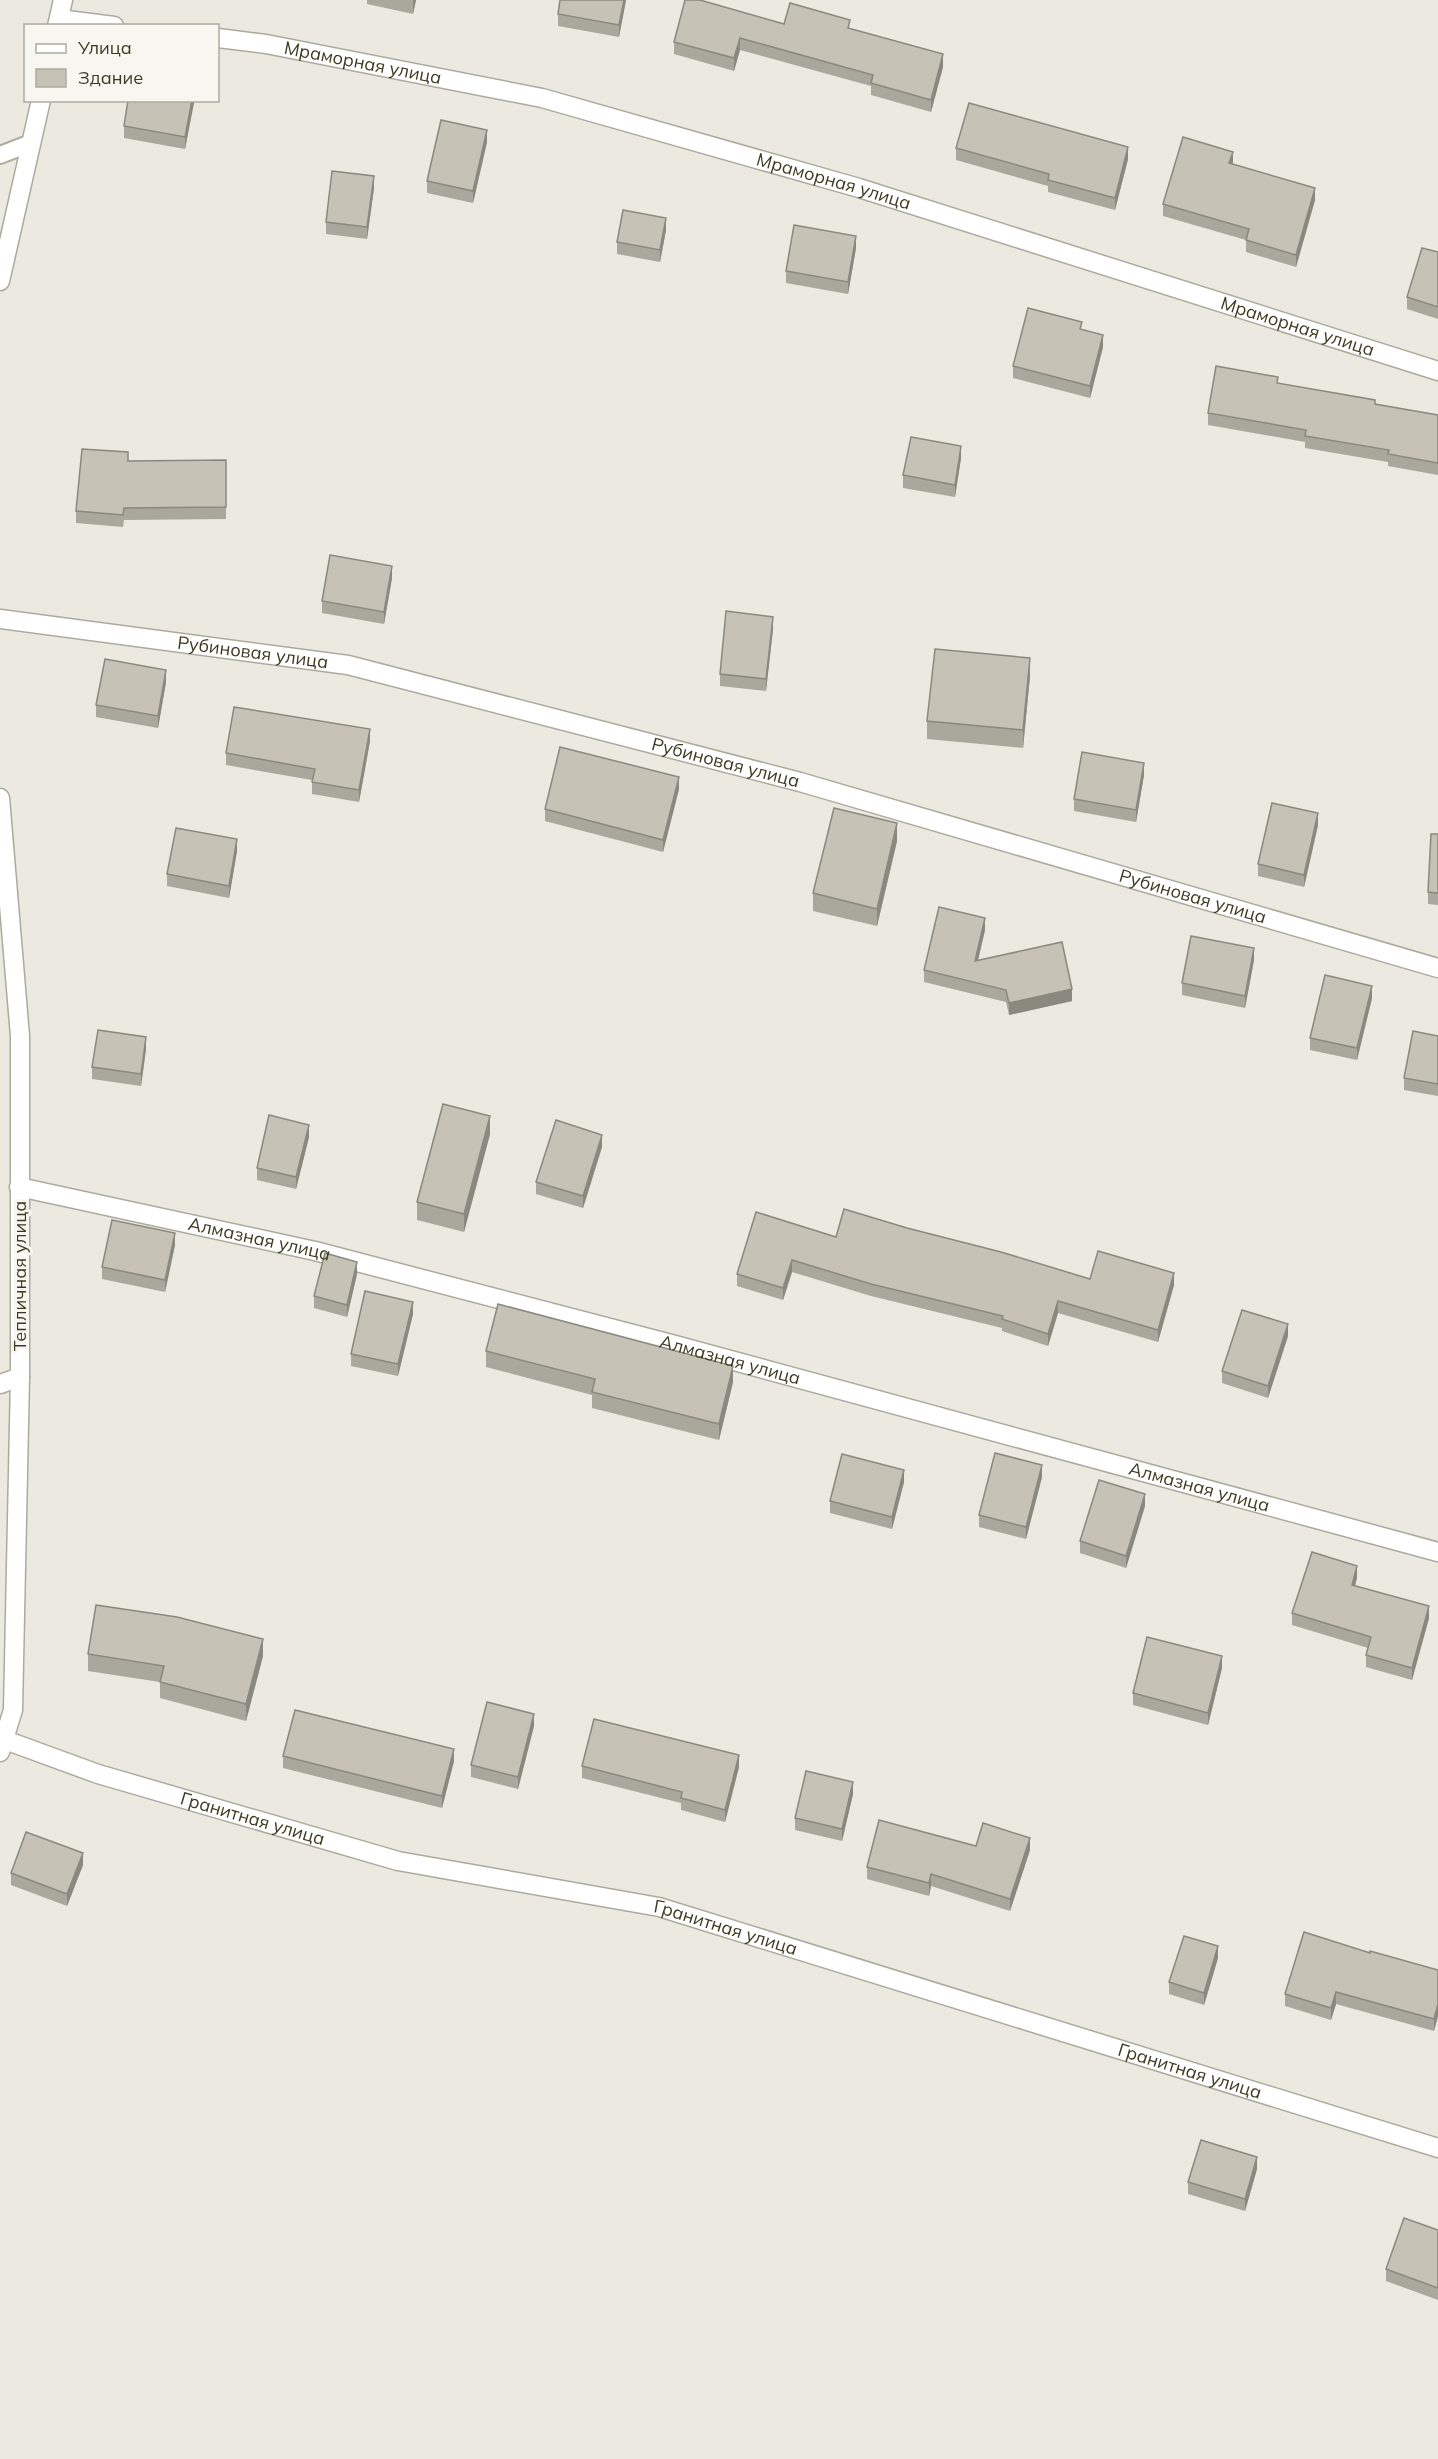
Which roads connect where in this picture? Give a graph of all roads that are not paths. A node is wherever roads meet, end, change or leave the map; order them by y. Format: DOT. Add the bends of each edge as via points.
graph roads {
  1 [pos="63,0"];
  2 [pos="58,22"];
  3 [pos="86,24"];
  4 [pos="219,38"];
  5 [pos="41,102"];
  6 [pos="31,143"];
  7 [pos="0,155"];
  8 [pos="0,281"];
  9 [pos="1438,371"];
  10 [pos="0,620"];
  11 [pos="0,798"];
  12 [pos="1438,968"];
  13 [pos="19,1187"];
  14 [pos="20,1377"];
  15 [pos="0,1384"];
  16 [pos="1438,1552"];
  17 [pos="3,1746"];
  18 [pos="1438,2148"];
  1 -- 2 [label="street"];
  2 -- 3 [label="street"];
  4 -- 9 [label="street, Мраморная улица" via="542,98 859,188"];
  5 -- 6 [label="street"];
  6 -- 7 [label="lane"];
  6 -- 8 [label="street"];
  10 -- 12 [label="street, Рубиновая улица" via="348,665 800,782"];
  11 -- 13 [label="street, Тепличная улица" via="20,1036"];
  13 -- 14 [label="street, Тепличная улица"];
  13 -- 16 [label="street, Алмазная улица" via="315,1251"];
  14 -- 15 [label="street"];
  14 -- 17 [label="street, Тепличная улица" via="13,1710"];
  17 -- 18 [label="street, Гранитная улица" via="398,1861 659,1907"];
}
